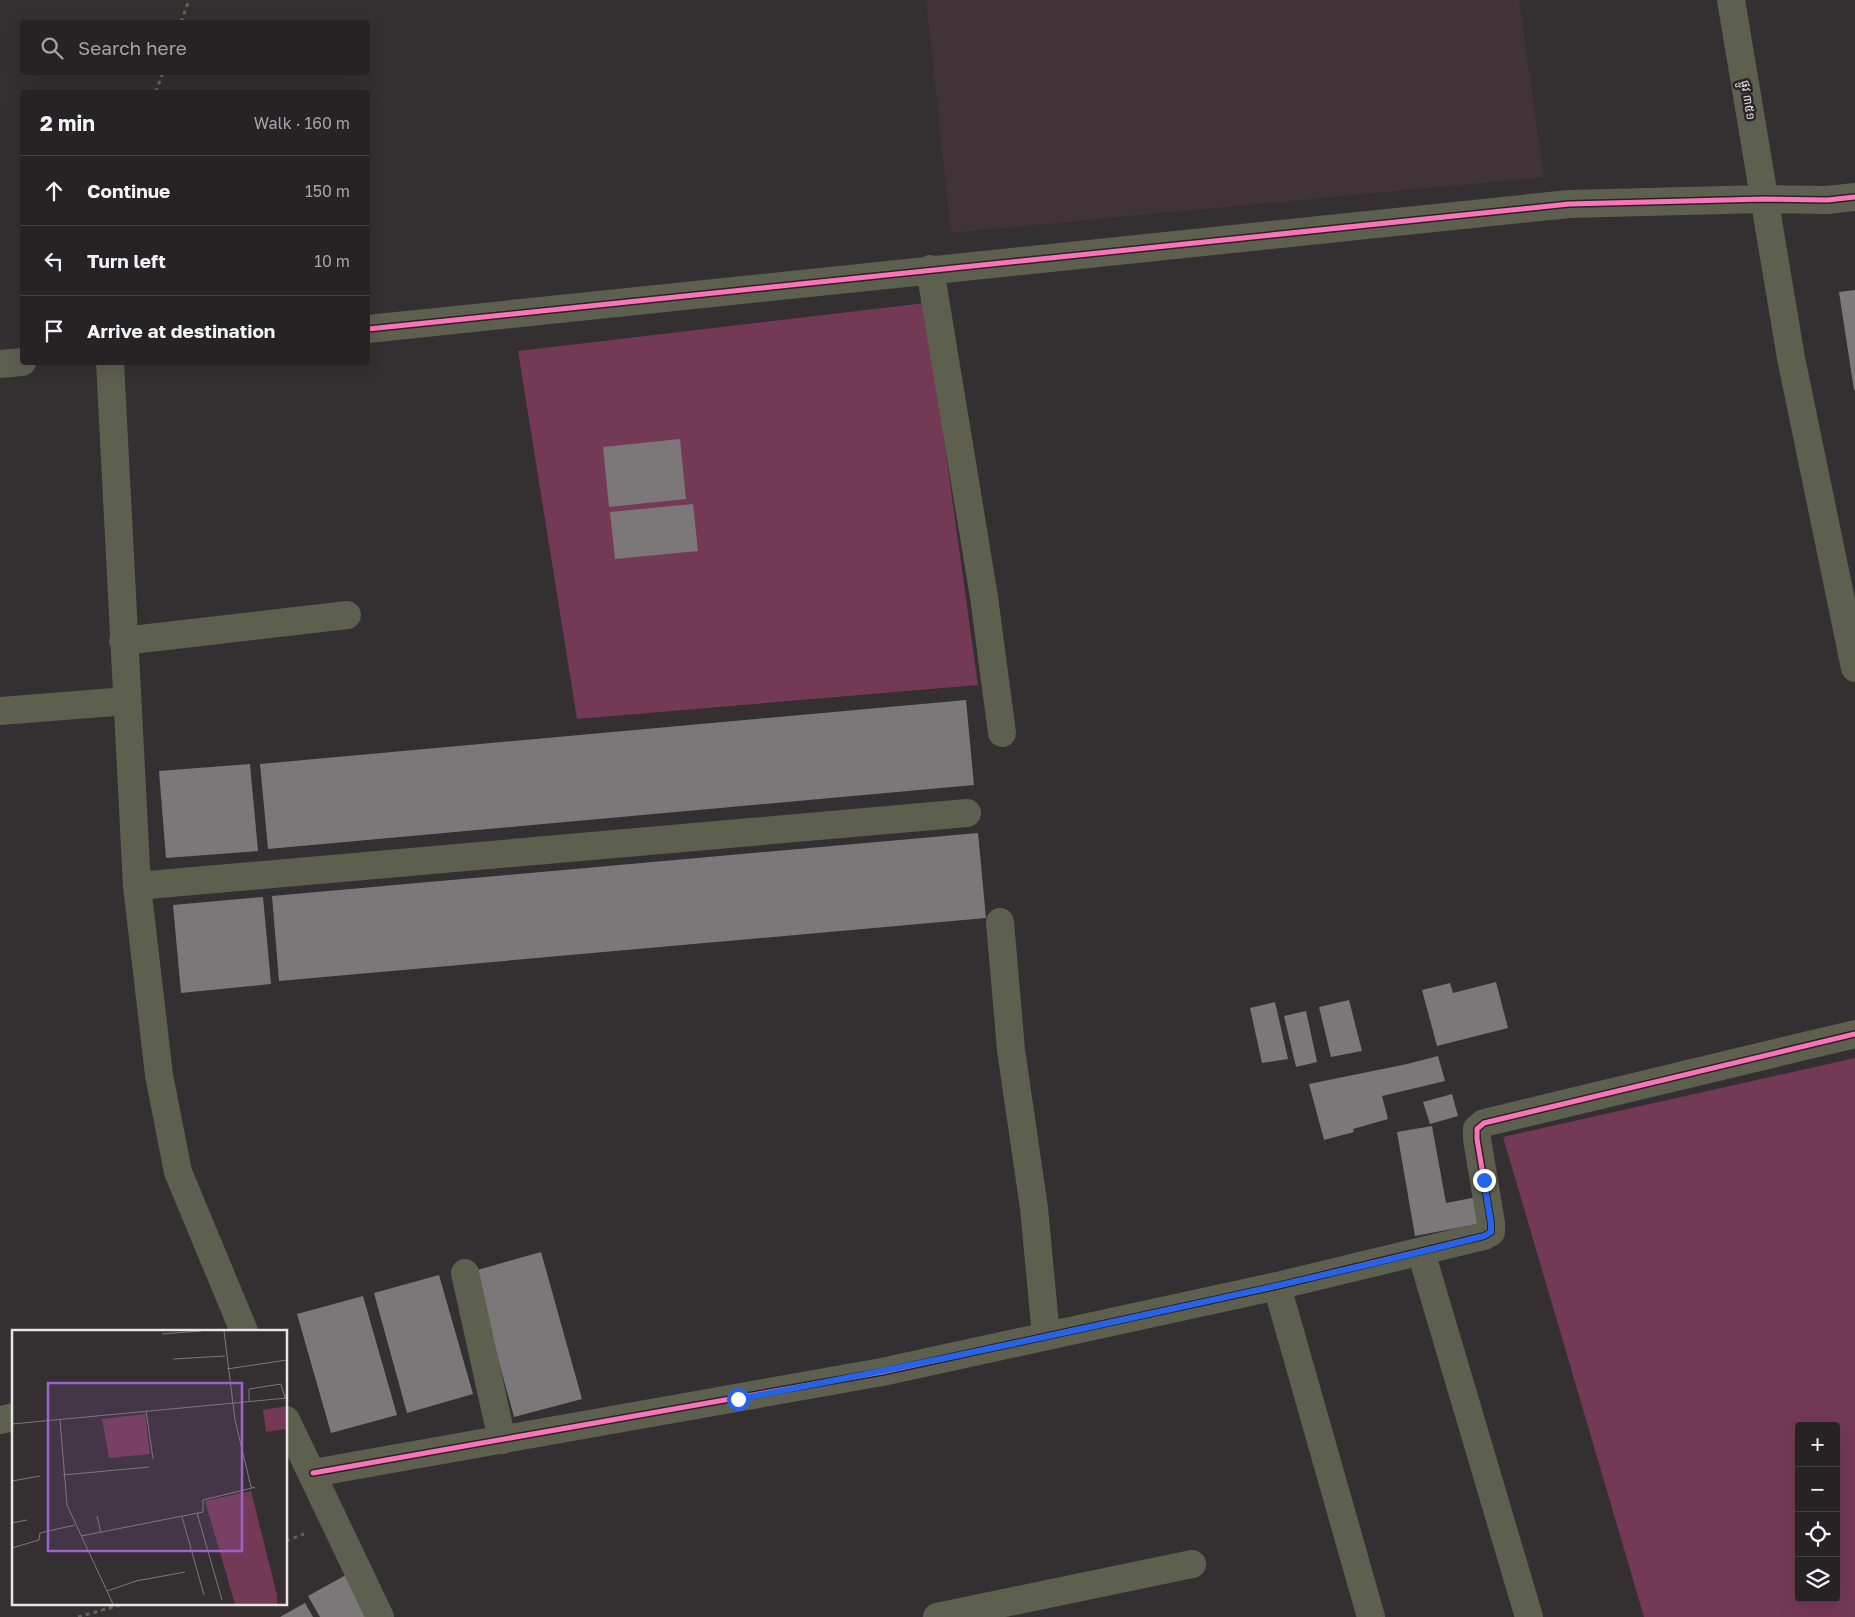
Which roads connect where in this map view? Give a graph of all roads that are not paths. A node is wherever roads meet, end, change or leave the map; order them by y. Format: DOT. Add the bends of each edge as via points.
graph roads {
  1 [pos="1732,0"];
  2 [pos="1855,197"];
  3 [pos="1764,199"];
  4 [pos="930,269"];
  5 [pos="370,329"];
  6 [pos="20,362"];
  7 [pos="0,364"];
  8 [pos="110,365"];
  9 [pos="347,615"];
  10 [pos="123,641"];
  11 [pos="1855,668"];
  12 [pos="127,701"];
  13 [pos="0,711"];
  14 [pos="1002,733"];
  15 [pos="967,813"];
  16 [pos="137,886"];
  17 [pos="1000,922"];
  18 [pos="1855,1034"];
  19 [pos="1421,1252"];
  20 [pos="465,1273"];
  21 [pos="1278,1286"];
  22 [pos="244,1330"];
  23 [pos="1046,1336"];
  24 [pos="288,1424"];
  25 [pos="502,1440"];
  26 [pos="313,1473"];
  27 [pos="1192,1564"];
  28 [pos="380,1617"];
  29 [pos="937,1617"];
  30 [pos="1370,1617"];
  31 [pos="1529,1617"];
  1 -- 3 [label="street, ផ្លូវ ៣៥១"];
  2 -- 3 [label="street"];
  3 -- 4 [label="street" via="1569,204"];
  3 -- 11 [label="street, ផ្លូវ ៣៥១" via="1791,358"];
  4 -- 5 [label="street"];
  4 -- 14 [label="street" via="984,597"];
  6 -- 7 [label="street"];
  8 -- 10 [label="street"];
  9 -- 10 [label="street"];
  10 -- 12 [label="street"];
  12 -- 13 [label="street"];
  12 -- 16 [label="street"];
  15 -- 16 [label="street"];
  16 -- 22 [label="street" via="159,1076 178,1172"];
  17 -- 23 [label="street"];
  18 -- 19 [label="street" via="1484,1123 1478,1129 1478,1139 1491,1232"];
  19 -- 21 [label="street"];
  19 -- 31 [label="street"];
  20 -- 25 [label="street"];
  21 -- 23 [label="street"];
  21 -- 30 [label="street"];
  23 -- 25 [label="street" via="872,1374"];
  24 -- 26 [label="street"];
  25 -- 26 [label="street"];
  26 -- 28 [label="street"];
  27 -- 29 [label="street"];
}
